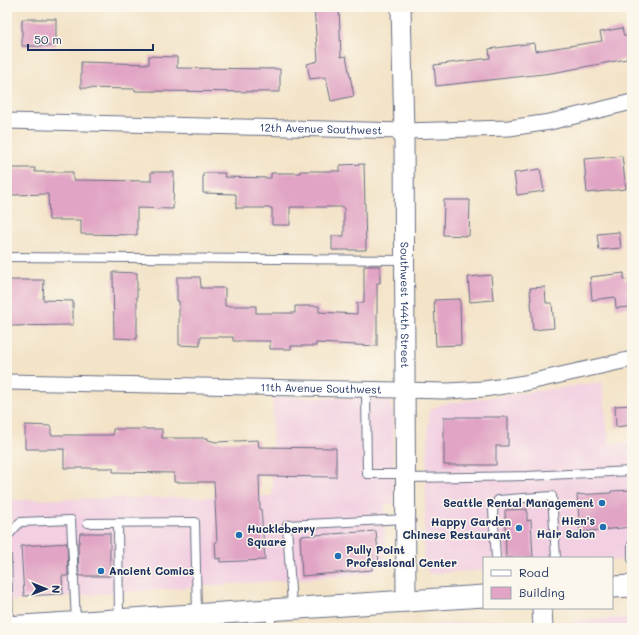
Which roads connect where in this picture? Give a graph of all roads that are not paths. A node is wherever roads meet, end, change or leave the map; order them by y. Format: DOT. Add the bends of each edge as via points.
graph roads {
  1 [pos="400,7"];
  2 [pos="632,102"];
  3 [pos="7,121"];
  4 [pos="404,131"];
  5 [pos="7,257"];
  6 [pos="405,260"];
  7 [pos="632,359"];
  8 [pos="7,382"];
  9 [pos="366,389"];
  10 [pos="406,390"];
  11 [pos="632,471"];
  12 [pos="406,476"];
  13 [pos="406,518"];
  14 [pos="88,523"];
  15 [pos="118,523"];
  16 [pos="7,537"];
  17 [pos="632,545"];
  18 [pos="7,556"];
  19 [pos="496,557"];
  20 [pos="556,557"];
  21 [pos="632,559"];
  22 [pos="632,586"];
  23 [pos="613,587"];
  24 [pos="483,596"];
  25 [pos="406,602"];
  26 [pos="292,609"];
  27 [pos="542,609"];
  28 [pos="197,615"];
  29 [pos="271,619"];
  30 [pos="119,620"];
  31 [pos="76,623"];
  32 [pos="8,627"];
  33 [pos="543,628"];
  1 -- 4 [label="street, Southwest 144th Street"];
  2 -- 4 [label="street, 12th Avenue Southwest" via="550,122 509,128"];
  3 -- 4 [label="street, 12th Avenue Southwest"];
  4 -- 6 [label="street, Southwest 144th Street"];
  5 -- 6 [label="lane"];
  6 -- 10 [label="street, Southwest 144th Street"];
  7 -- 10 [label="street, 11th Avenue Southwest" via="525,383 484,389"];
  8 -- 9 [label="street, 11th Avenue Southwest"];
  9 -- 10 [label="street, 11th Avenue Southwest"];
  9 -- 12 [label="lane" via="367,474"];
  10 -- 12 [label="street, Southwest 144th Street"];
  11 -- 12 [label="lane" via="527,476"];
  12 -- 13 [label="street, Southwest 144th Street"];
  13 -- 25 [label="street, Southwest 144th Street"];
  13 -- 26 [label="lane" via="287,526"];
  14 -- 15 [label="lane"];
  15 -- 28 [label="lane" via="195,522"];
  15 -- 30 [label="lane"];
  16 -- 31 [label="lane" via="20,522 71,520"];
  17 -- 21 [label="lane"];
  18 -- 32 [label="lane"];
  19 -- 20 [label="lane" via="493,510 498,500 552,496"];
  22 -- 23 [label="main road"];
  24 -- 25 [label="main road"];
  25 -- 26 [label="main road"];
  26 -- 29 [label="main road"];
  27 -- 33 [label="street"];
  28 -- 29 [label="main road"];
  28 -- 30 [label="main road"];
  30 -- 31 [label="main road"];
  31 -- 32 [label="main road"];
}
